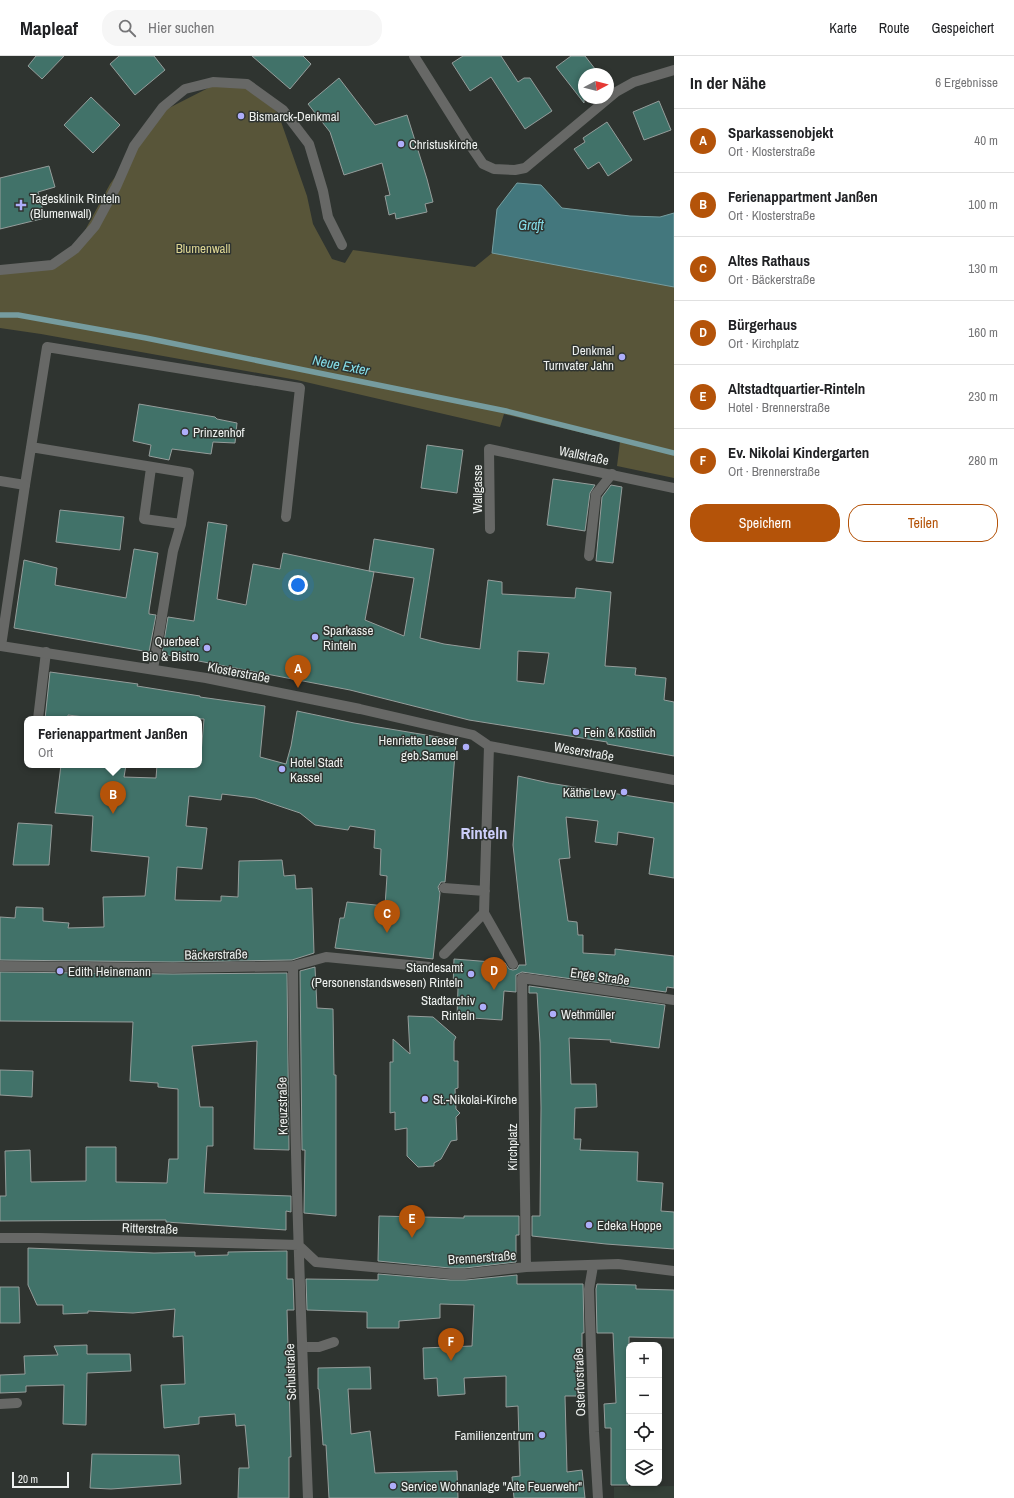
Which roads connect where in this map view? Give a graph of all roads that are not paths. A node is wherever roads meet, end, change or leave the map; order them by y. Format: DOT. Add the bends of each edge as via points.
graph roads {
  1 [pos="414,56"];
  2 [pos="674,70"];
  3 [pos="342,245"];
  4 [pos="0,270"];
  5 [pos="31,447"];
  6 [pos="490,449"];
  7 [pos="151,468"];
  8 [pos="612,474"];
  9 [pos="0,481"];
  10 [pos="25,485"];
  11 [pos="674,488"];
  12 [pos="286,517"];
  13 [pos="181,524"];
  14 [pos="490,529"];
  15 [pos="590,556"];
  16 [pos="1,646"];
  17 [pos="46,652"];
  18 [pos="153,669"];
  19 [pos="38,716"];
  20 [pos="489,746"];
  21 [pos="674,780"];
  22 [pos="444,888"];
  23 [pos="485,891"];
  24 [pos="484,913"];
  25 [pos="444,954"];
  26 [pos="513,964"];
  27 [pos="0,966"];
  28 [pos="293,966"];
  29 [pos="430,967"];
  30 [pos="522,978"];
  31 [pos="674,1000"];
  32 [pos="0,1238"];
  33 [pos="298,1245"];
  34 [pos="593,1266"];
  35 [pos="526,1268"];
  36 [pos="674,1271"];
  37 [pos="334,1342"];
  38 [pos="302,1347"];
  39 [pos="17,1403"];
  40 [pos="0,1404"];
  41 [pos="308,1498"];
  42 [pos="598,1498"];
  1 -- 2 [label="street" via="483,164 505,170 525,168 616,92 634,82"];
  3 -- 4 [label="street" via="328,217 309,144 284,110 247,84 213,82 185,89 163,107 134,146 95,226 75,249 52,265"];
  5 -- 7 [label="street"];
  5 -- 10 [label="street, Klosterstraße"];
  5 -- 12 [label="street, Klosterstraße" via="48,347 300,388"];
  6 -- 8 [label="street, Wallstraße"];
  6 -- 14 [label="street, Wallgasse"];
  7 -- 13 [label="street" via="144,519"];
  7 -- 13 [label="street" via="189,473"];
  8 -- 11 [label="street, Wallstraße"];
  8 -- 15 [label="street" via="596,494"];
  9 -- 10 [label="street"];
  10 -- 16 [label="street, Klosterstraße"];
  13 -- 18 [label="street" via="173,551"];
  16 -- 17 [label="street, Klosterstraße"];
  17 -- 18 [label="street, Klosterstraße"];
  17 -- 19 [label="street"];
  18 -- 20 [label="street, Klosterstraße" via="360,709 473,735"];
  20 -- 21 [label="street, Weserstraße"];
  20 -- 23 [label="street"];
  22 -- 23 [label="street"];
  23 -- 24 [label="street"];
  24 -- 25 [label="street"];
  24 -- 26 [label="street"];
  27 -- 28 [label="street, Bäckerstraße"];
  28 -- 29 [label="street, Bäckerstraße" via="326,957"];
  28 -- 33 [label="street, Kreuzstraße"];
  30 -- 31 [label="street, Enge Straße"];
  30 -- 35 [label="street, Kirchplatz"];
  32 -- 33 [label="street, Ritterstraße"];
  33 -- 35 [label="street, Brennerstraße" via="316,1262 450,1274"];
  33 -- 38 [label="street, Schulstraße"];
  34 -- 35 [label="street, Brennerstraße"];
  34 -- 36 [label="street, Brennerstraße" via="618,1264"];
  34 -- 42 [label="street, Ostertorstraße" via="589,1289"];
  37 -- 38 [label="street" via="319,1347"];
  38 -- 41 [label="street, Schulstraße"];
  39 -- 40 [label="street"];
}
